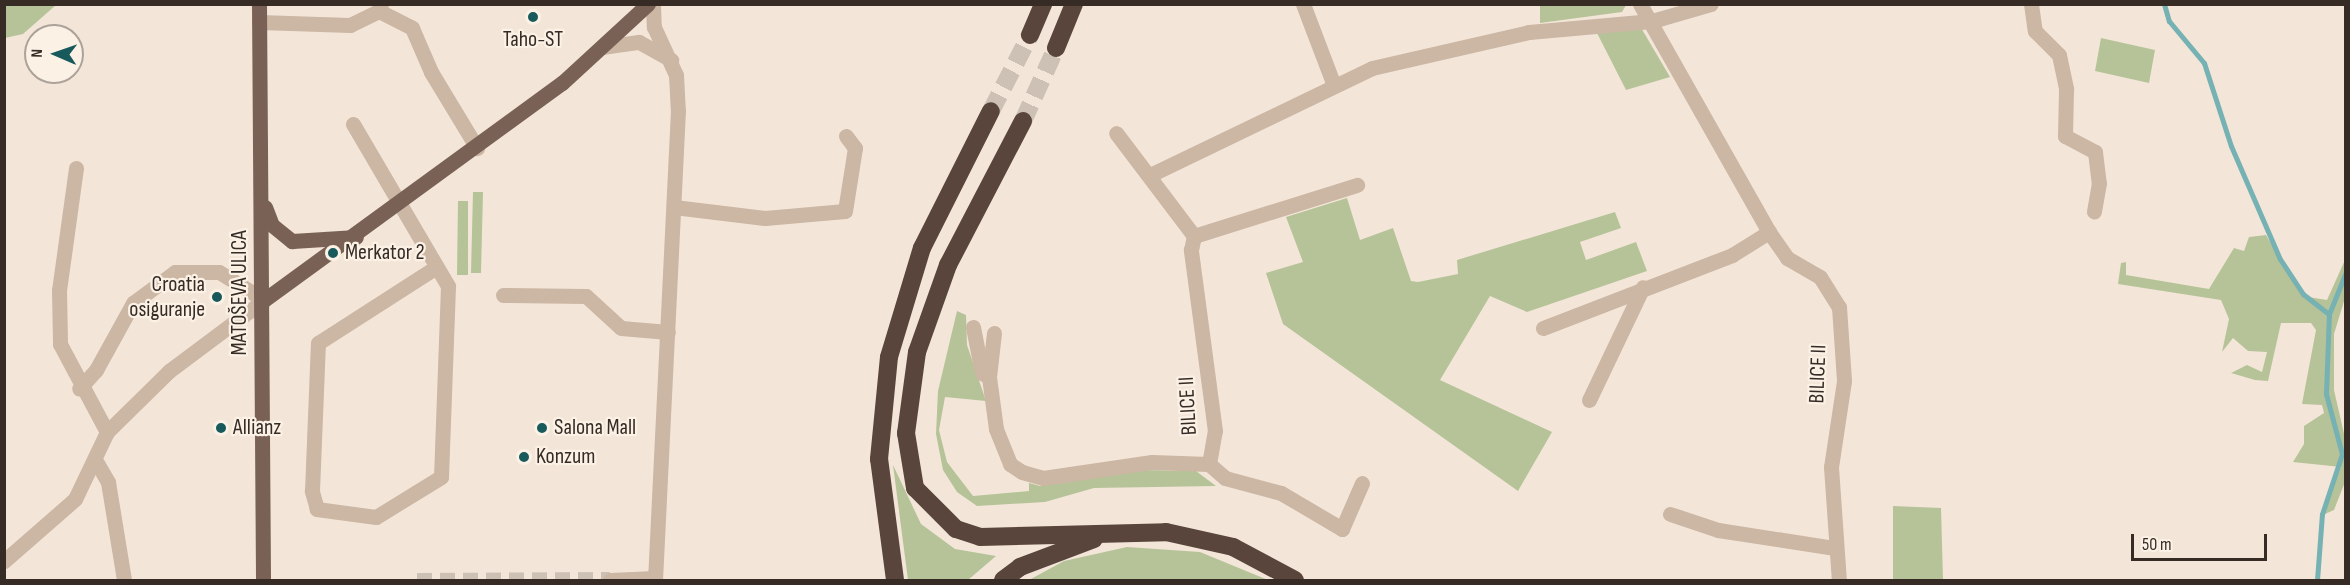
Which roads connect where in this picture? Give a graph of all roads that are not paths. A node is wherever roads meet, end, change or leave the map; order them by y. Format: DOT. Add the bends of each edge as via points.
graph roads {
  1 [pos="259,4"];
  2 [pos="651,4"];
  3 [pos="1043,4"];
  4 [pos="1074,4"];
  5 [pos="1303,4"];
  6 [pos="1640,4"];
  7 [pos="1711,4"];
  8 [pos="2031,4"];
  9 [pos="380,8"];
  10 [pos="1652,21"];
  11 [pos="259,22"];
  12 [pos="1030,35"];
  13 [pos="602,46"];
  14 [pos="1056,48"];
  15 [pos="671,60"];
  16 [pos="1334,83"];
  17 [pos="991,111"];
  18 [pos="1023,121"];
  19 [pos="353,124"];
  20 [pos="1116,133"];
  21 [pos="846,136"];
  22 [pos="477,148"];
  23 [pos="76,168"];
  24 [pos="1150,175"];
  25 [pos="1357,184"];
  26 [pos="262,201"];
  27 [pos="402,204"];
  28 [pos="674,207"];
  29 [pos="2094,212"];
  30 [pos="1769,232"];
  31 [pos="1194,236"];
  32 [pos="356,237"];
  33 [pos="435,268"];
  34 [pos="1643,287"];
  35 [pos="503,296"];
  36 [pos="264,300"];
  37 [pos="973,327"];
  38 [pos="1543,328"];
  39 [pos="668,332"];
  40 [pos="994,333"];
  41 [pos="989,377"];
  42 [pos="79,388"];
  43 [pos="1589,400"];
  44 [pos="107,432"];
  45 [pos="97,463"];
  46 [pos="1209,464"];
  47 [pos="1362,483"];
  48 [pos="1670,514"];
  49 [pos="1131,532"];
  50 [pos="1834,548"];
  51 [pos="4,561"];
  52 [pos="655,579"];
  53 [pos="124,580"];
  54 [pos="263,580"];
  55 [pos="610,580"];
  56 [pos="895,580"];
  57 [pos="1003,580"];
  58 [pos="1295,580"];
  59 [pos="1839,580"];
  1 -- 11 [label="main road, MATOŠEVA ULICA"];
  2 -- 13 [label="main road"];
  2 -- 15 [label="street" via="654,27"];
  3 -- 12 [label="highway"];
  4 -- 14 [label="highway"];
  5 -- 16 [label="street"];
  6 -- 10 [label="street, BILICE II"];
  7 -- 10 [label="street"];
  8 -- 29 [label="street" via="2035,31 2059,55 2066,89 2065,136 2095,153 2099,183"];
  9 -- 11 [label="street" via="350,25"];
  9 -- 22 [label="street" via="412,28 431,72"];
  10 -- 16 [label="street" via="1529,32 1428,53"];
  10 -- 30 [label="street, BILICE II"];
  11 -- 26 [label="main road, MATOŠEVA ULICA"];
  13 -- 15 [label="street" via="639,42"];
  13 -- 22 [label="main road"];
  15 -- 28 [label="street" via="678,91"];
  16 -- 24 [label="street"];
  17 -- 56 [label="highway" via="922,248 889,357 879,459"];
  18 -- 49 [label="highway" via="948,265 928,316 908,395 907,463 915,488 932,511 956,529 980,537"];
  19 -- 27 [label="street"];
  20 -- 24 [label="street"];
  21 -- 28 [label="street" via="855,148 845,212 765,218"];
  22 -- 27 [label="main road"];
  23 -- 42 [label="street" via="59,290 60,344"];
  24 -- 31 [label="street"];
  25 -- 31 [label="street"];
  26 -- 32 [label="main road" via="272,225 292,241"];
  26 -- 36 [label="main road, MATOŠEVA ULICA"];
  27 -- 32 [label="main road"];
  27 -- 33 [label="street"];
  28 -- 39 [label="street"];
  30 -- 34 [label="street" via="1732,255"];
  30 -- 50 [label="street, BILICE II" via="1787,258 1820,277 1839,307 1844,381 1831,467"];
  31 -- 46 [label="street, BILICE II" via="1191,250 1215,431"];
  32 -- 36 [label="main road"];
  33 -- 33 [label="street" via="318,343 312,491 317,509 376,517 441,477 448,286"];
  34 -- 38 [label="street"];
  34 -- 43 [label="street"];
  35 -- 39 [label="street" via="586,296 621,328"];
  36 -- 42 [label="street" via="219,272 175,272 133,303 96,370"];
  36 -- 44 [label="street" via="169,371"];
  36 -- 54 [label="main road, MATOŠEVA ULICA"];
  37 -- 41 [label="street, BILICE II" via="982,373"];
  39 -- 52 [label="street"];
  40 -- 41 [label="street, BILICE II"];
  41 -- 46 [label="street, BILICE II" via="1003,451 1010,464 1033,477 1152,462"];
  42 -- 44 [label="street"];
  44 -- 45 [label="street"];
  45 -- 51 [label="street" via="75,500"];
  45 -- 53 [label="street" via="108,482"];
  46 -- 47 [label="street" via="1225,478 1281,493 1342,529"];
  48 -- 50 [label="street" via="1718,530"];
  49 -- 57 [label="highway" via="1074,543"];
  49 -- 58 [label="highway" via="1166,532 1233,547"];
  50 -- 59 [label="street, BILICE II"];
  52 -- 55 [label="street"];
}
